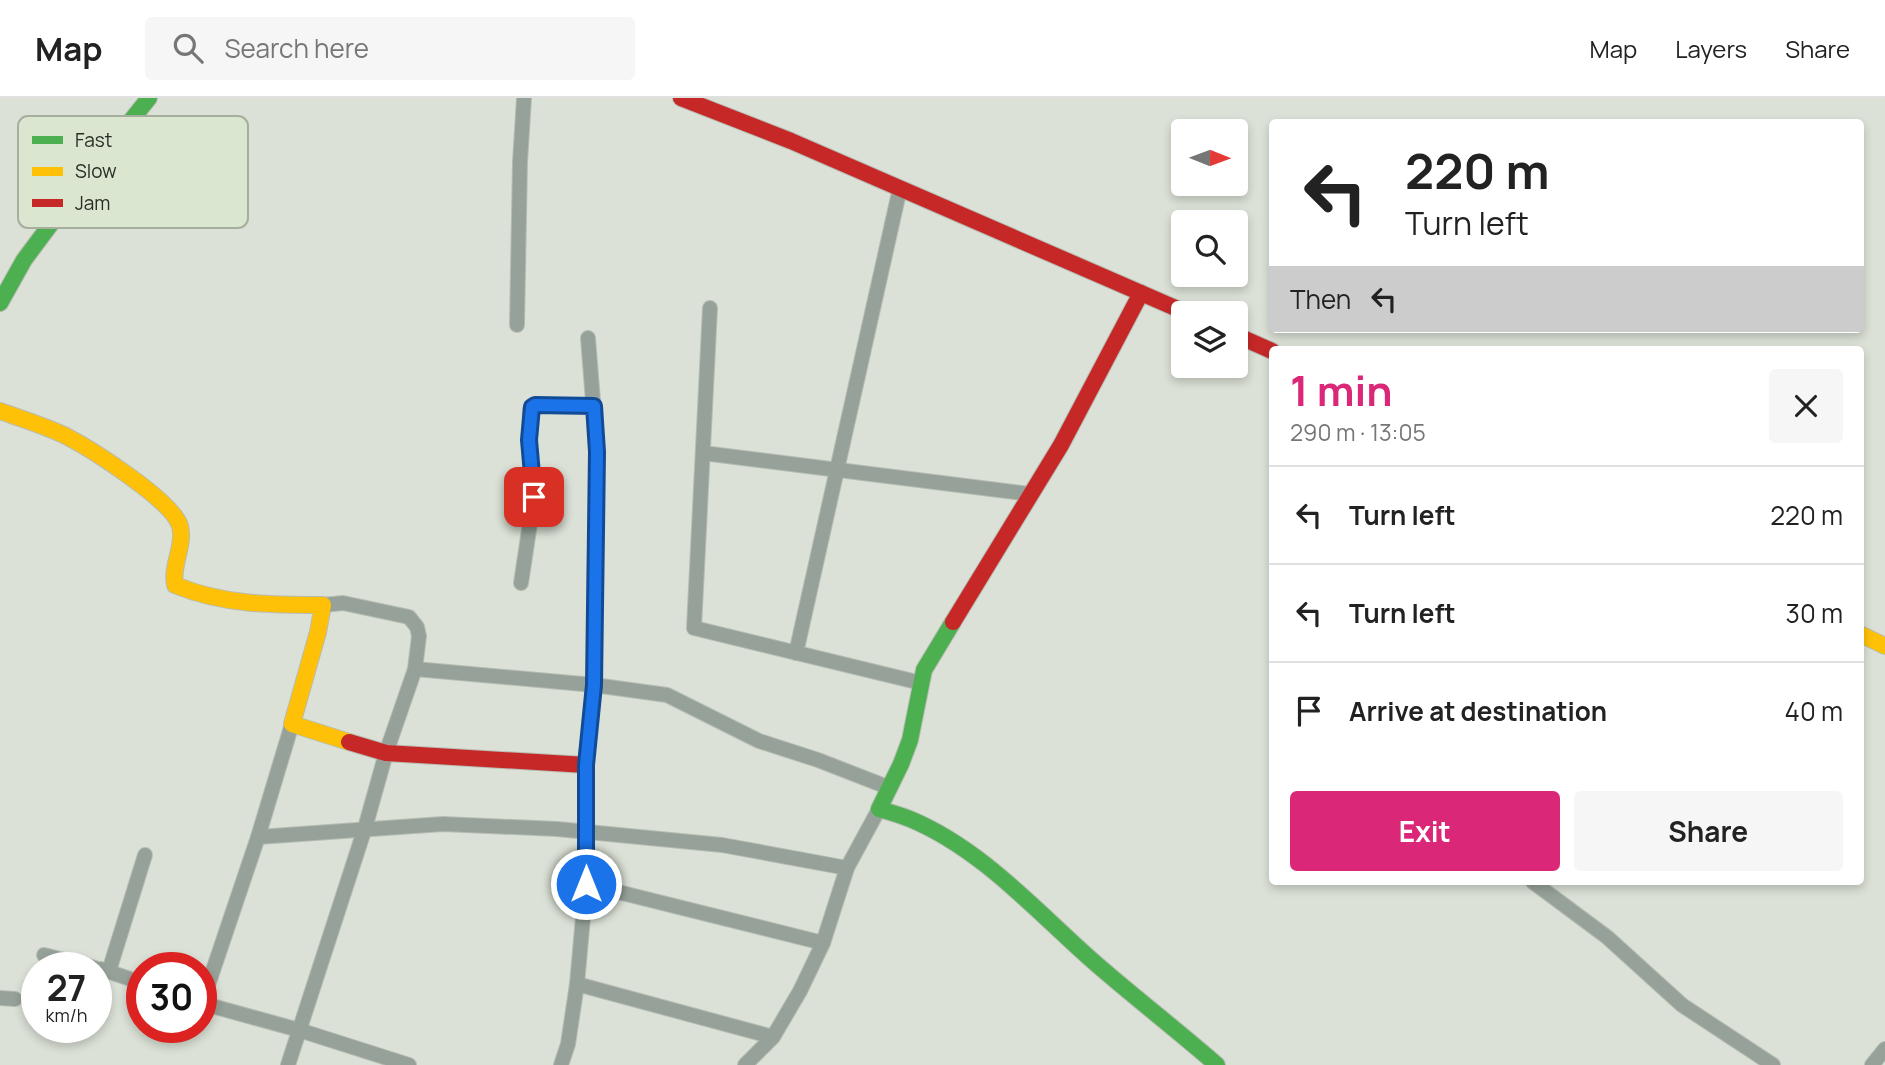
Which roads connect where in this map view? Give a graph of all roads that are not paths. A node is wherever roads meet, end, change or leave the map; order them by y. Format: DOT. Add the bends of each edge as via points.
graph roads {
  1 [pos="149,98"];
  2 [pos="524,98"];
  3 [pos="681,98"];
  4 [pos="135,116"];
  5 [pos="900,188"];
  6 [pos="48,228"];
  7 [pos="1141,293"];
  8 [pos="0,303"];
  9 [pos="1171,306"];
  10 [pos="710,308"];
  11 [pos="517,325"];
  12 [pos="588,338"];
  13 [pos="1248,340"];
  14 [pos="1269,350"];
  15 [pos="594,406"];
  16 [pos="0,411"];
  17 [pos="703,453"];
  18 [pos="837,470"];
  19 [pos="1030,494"];
  20 [pos="521,583"];
  21 [pos="323,605"];
  22 [pos="1864,636"];
  23 [pos="1885,646"];
  24 [pos="796,653"];
  25 [pos="415,669"];
  26 [pos="921,683"];
  27 [pos="594,685"];
  28 [pos="292,724"];
  29 [pos="386,753"];
  30 [pos="586,765"];
  31 [pos="890,788"];
  32 [pos="879,809"];
  33 [pos="365,828"];
  34 [pos="585,832"];
  35 [pos="258,837"];
  36 [pos="145,855"];
  37 [pos="847,868"];
  38 [pos="586,884"];
  39 [pos="1537,885"];
  40 [pos="823,943"];
  41 [pos="107,952"];
  42 [pos="217,959"];
  43 [pos="577,984"];
  44 [pos="0,998"];
  45 [pos="15,999"];
  46 [pos="217,1007"];
  47 [pos="299,1030"];
  48 [pos="773,1037"];
  49 [pos="1885,1049"];
  50 [pos="393,1063"];
  51 [pos="288,1065"];
  52 [pos="409,1065"];
  53 [pos="561,1065"];
  54 [pos="745,1065"];
  55 [pos="1217,1065"];
  56 [pos="1773,1065"];
  57 [pos="1872,1065"];
  1 -- 4 [label="street"];
  2 -- 11 [label="street"];
  3 -- 5 [label="street"];
  5 -- 7 [label="street"];
  5 -- 18 [label="street"];
  6 -- 8 [label="street"];
  7 -- 9 [label="street"];
  7 -- 19 [label="street"];
  10 -- 17 [label="street"];
  12 -- 15 [label="street"];
  13 -- 14 [label="street"];
  15 -- 20 [label="street" via="535,405 530,409 534,497"];
  15 -- 27 [label="street"];
  16 -- 21 [label="street" via="68,437 176,515 182,539 172,577 175,585 215,600 246,605"];
  17 -- 18 [label="street"];
  17 -- 24 [label="street" via="694,628"];
  18 -- 19 [label="street"];
  18 -- 24 [label="street"];
  19 -- 26 [label="street" via="924,670"];
  21 -- 25 [label="street" via="343,603 410,617 419,636"];
  21 -- 28 [label="street"];
  22 -- 23 [label="street"];
  24 -- 26 [label="street"];
  25 -- 27 [label="street"];
  25 -- 29 [label="street"];
  26 -- 31 [label="street" via="910,740"];
  27 -- 30 [label="street"];
  27 -- 31 [label="street" via="667,695 759,741"];
  28 -- 29 [label="street"];
  28 -- 35 [label="street"];
  29 -- 30 [label="street"];
  29 -- 33 [label="street"];
  30 -- 34 [label="street"];
  31 -- 32 [label="street"];
  32 -- 37 [label="street"];
  32 -- 55 [label="street" via="930,827 954,842"];
  33 -- 34 [label="street" via="443,824"];
  33 -- 35 [label="street"];
  33 -- 47 [label="street"];
  34 -- 37 [label="street" via="722,845"];
  34 -- 38 [label="street"];
  35 -- 42 [label="street"];
  36 -- 41 [label="street"];
  37 -- 40 [label="street"];
  38 -- 40 [label="street"];
  38 -- 43 [label="street"];
  39 -- 56 [label="street" via="1607,937 1682,1005"];
  40 -- 48 [label="street"];
  43 -- 48 [label="street"];
  43 -- 53 [label="street"];
  44 -- 45 [label="street"];
  46 -- 47 [label="street"];
  47 -- 50 [label="street"];
  47 -- 51 [label="street"];
  48 -- 54 [label="street"];
  49 -- 57 [label="street"];
  50 -- 52 [label="street"];
}
